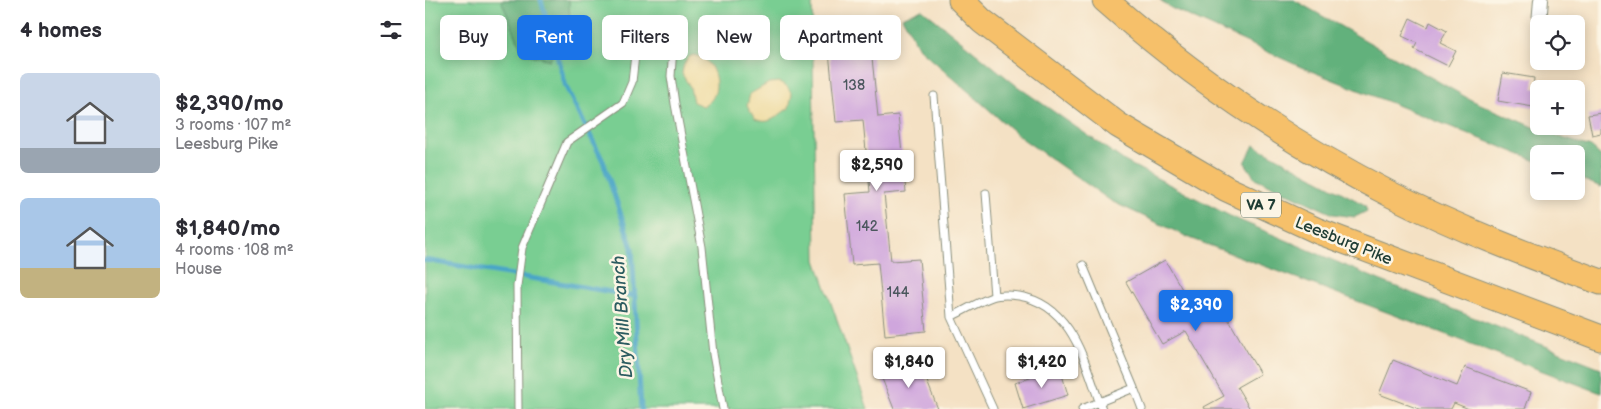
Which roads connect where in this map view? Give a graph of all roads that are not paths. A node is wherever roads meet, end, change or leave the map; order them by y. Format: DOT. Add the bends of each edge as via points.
graph roads {
  1 [pos="961,0"];
  2 [pos="1105,0"];
  3 [pos="1541,0"];
  4 [pos="1540,15"];
  5 [pos="934,96"];
  6 [pos="986,193"];
  7 [pos="1083,265"];
  8 [pos="1601,282"];
  9 [pos="994,296"];
  10 [pos="951,317"];
  11 [pos="1601,338"];
  12 [pos="1134,388"];
  13 [pos="1099,401"];
  14 [pos="518,409"];
  15 [pos="723,409"];
  16 [pos="993,409"];
  17 [pos="1082,409"];
  18 [pos="1102,409"];
  19 [pos="1141,409"];
  1 -- 11 [label="highway, Leesburg Pike / VA 7" via="982,21 1118,125 1227,189 1318,231"];
  2 -- 8 [label="highway" via="1145,36 1210,86 1347,171 1393,196 1516,250"];
  3 -- 4 [label="street"];
  5 -- 10 [label="lane"];
  6 -- 9 [label="lane"];
  7 -- 12 [label="lane"];
  9 -- 10 [label="lane"];
  9 -- 13 [label="lane" via="1030,298 1050,307 1076,339"];
  10 -- 16 [label="lane"];
  12 -- 13 [label="lane"];
  12 -- 19 [label="lane"];
  13 -- 17 [label="lane"];
  13 -- 18 [label="lane"];
  14 -- 15 [label="lane" via="517,286 522,248 567,142 623,103 632,82 639,28 652,19 667,28 673,47 671,76 701,247 713,354"];
}
